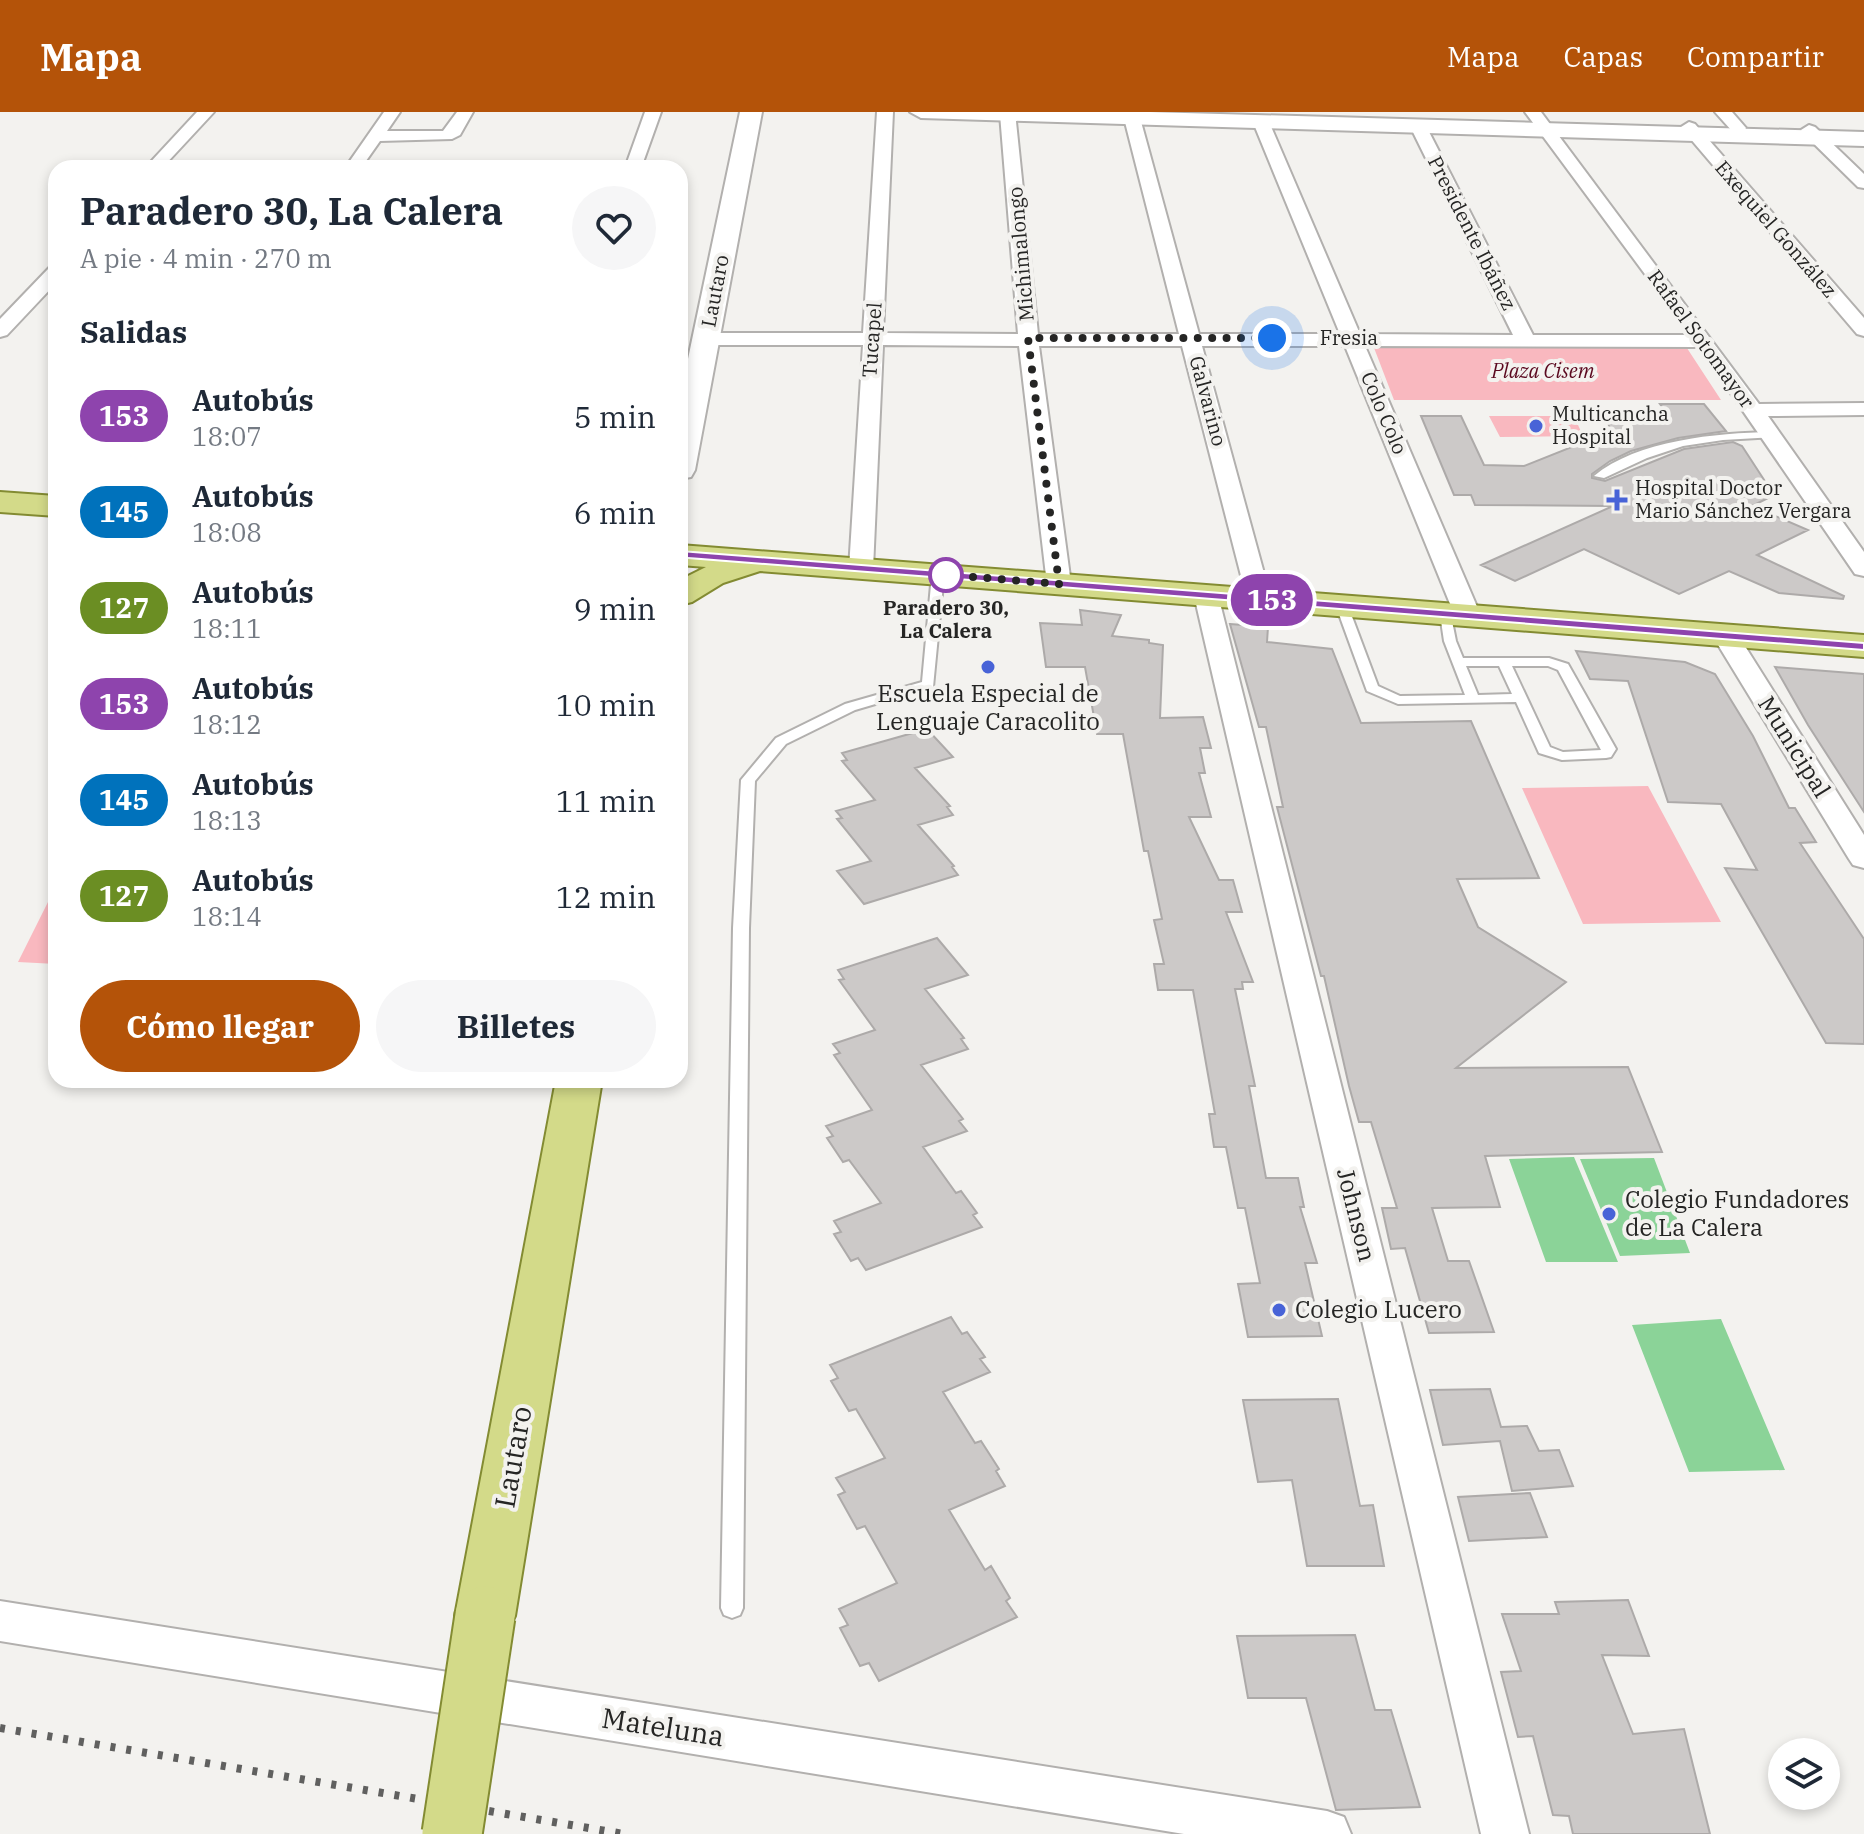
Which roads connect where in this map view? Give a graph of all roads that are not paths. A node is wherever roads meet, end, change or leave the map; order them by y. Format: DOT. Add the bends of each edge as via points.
graph roads {
  1 [pos="206,112"];
  2 [pos="392,112"];
  3 [pos="465,112"];
  4 [pos="653,112"];
  5 [pos="751,112"];
  6 [pos="885,112"];
  7 [pos="921,112"];
  8 [pos="944,112"];
  9 [pos="1195,112"];
  10 [pos="1008,114"];
  11 [pos="1134,115"];
  12 [pos="1334,118"];
  13 [pos="1730,120"];
  14 [pos="1540,121"];
  15 [pos="1261,122"];
  16 [pos="1418,126"];
  17 [pos="1691,130"];
  18 [pos="1864,132"];
  19 [pos="1813,134"];
  20 [pos="375,136"];
  21 [pos="1864,139"];
  22 [pos="161,160"];
  23 [pos="358,160"];
  24 [pos="636,160"];
  25 [pos="1864,183"];
  26 [pos="48,280"];
  27 [pos="1864,330"];
  28 [pos="0,331"];
  29 [pos="1028,338"];
  30 [pos="1191,338"];
  31 [pos="1353,338"];
  32 [pos="706,339"];
  33 [pos="872,339"];
  34 [pos="1525,339"];
  35 [pos="1705,341"];
  36 [pos="1864,409"];
  37 [pos="1752,410"];
  38 [pos="688,430"];
  39 [pos="1771,435"];
  40 [pos="1600,476"];
  41 [pos="0,502"];
  42 [pos="48,505"];
  43 [pos="688,556"];
  44 [pos="764,561"];
  45 [pos="861,569"];
  46 [pos="1864,569"];
  47 [pos="938,574"];
  48 [pos="1059,584"];
  49 [pos="688,590"];
  50 [pos="1206,595"];
  51 [pos="1259,599"];
  52 [pos="1342,606"];
  53 [pos="1457,615"];
  54 [pos="1725,635"];
  55 [pos="1864,646"];
  56 [pos="1458,662"];
  57 [pos="1504,662"];
  58 [pos="1520,698"];
  59 [pos="1473,699"];
  60 [pos="1864,859"];
  61 [pos="578,1088"];
  62 [pos="732,1608"];
  63 [pos="0,1621"];
  64 [pos="452,1834"];
  65 [pos="1327,1834"];
  66 [pos="1505,1834"];
  1 -- 22 [label="street"];
  2 -- 20 [label="street"];
  3 -- 20 [label="street" via="446,136"];
  4 -- 24 [label="street"];
  5 -- 32 [label="street, Lautaro"];
  6 -- 33 [label="street, Tucapel"];
  7 -- 8 [label="street"];
  8 -- 10 [label="street"];
  9 -- 12 [label="street"];
  10 -- 11 [label="street"];
  10 -- 29 [label="street, Michimalongo"];
  11 -- 15 [label="street"];
  11 -- 30 [label="street, Galvarino"];
  12 -- 14 [label="street"];
  12 -- 15 [label="street"];
  12 -- 16 [label="street"];
  13 -- 17 [label="street"];
  13 -- 19 [label="street"];
  14 -- 16 [label="street"];
  14 -- 17 [label="street"];
  14 -- 35 [label="street, Rafael Sotomayor"];
  15 -- 31 [label="street, Colo Colo"];
  16 -- 34 [label="street, Presidente Ibáñez"];
  17 -- 19 [label="street"];
  17 -- 27 [label="street, Exequiel González"];
  18 -- 19 [label="street"];
  19 -- 21 [label="street"];
  19 -- 25 [label="street"];
  20 -- 23 [label="street"];
  26 -- 28 [label="street"];
  29 -- 30 [label="street, Fresia"];
  29 -- 33 [label="street, Fresia"];
  29 -- 48 [label="street, Michimalongo"];
  30 -- 31 [label="street, Fresia"];
  30 -- 51 [label="street, Galvarino"];
  31 -- 34 [label="street, Fresia"];
  31 -- 53 [label="street, Colo Colo"];
  32 -- 33 [label="street, Fresia"];
  32 -- 38 [label="street, Lautaro"];
  33 -- 45 [label="street, Tucapel"];
  34 -- 35 [label="street, Fresia"];
  35 -- 37 [label="street, Rafael Sotomayor"];
  36 -- 37 [label="street"];
  37 -- 39 [label="street, Rafael Sotomayor"];
  39 -- 40 [label="lane" via="1683,441"];
  39 -- 46 [label="street, Rafael Sotomayor"];
  41 -- 42 [label="main road"];
  43 -- 44 [label="main road"];
  44 -- 45 [label="main road"];
  44 -- 49 [label="main road" via="711,576"];
  45 -- 47 [label="main road"];
  47 -- 48 [label="main road"];
  47 -- 62 [label="lane" via="928,684 850,707 781,741 748,780 741,928"];
  48 -- 50 [label="main road"];
  50 -- 51 [label="main road"];
  50 -- 66 [label="street, Johnson"];
  51 -- 52 [label="main road"];
  52 -- 53 [label="main road"];
  52 -- 59 [label="lane" via="1372,688 1398,700"];
  53 -- 54 [label="main road"];
  53 -- 56 [label="lane" via="1450,641"];
  54 -- 55 [label="main road"];
  54 -- 60 [label="street, Municipal"];
  56 -- 57 [label="lane"];
  56 -- 59 [label="lane"];
  57 -- 58 [label="lane"];
  57 -- 58 [label="lane" via="1563,667 1609,749 1606,754 1562,756 1544,750"];
  58 -- 59 [label="lane"];
  61 -- 64 [label="main road, Lautaro, bridge"];
  63 -- 65 [label="street, Mateluna"];
}
